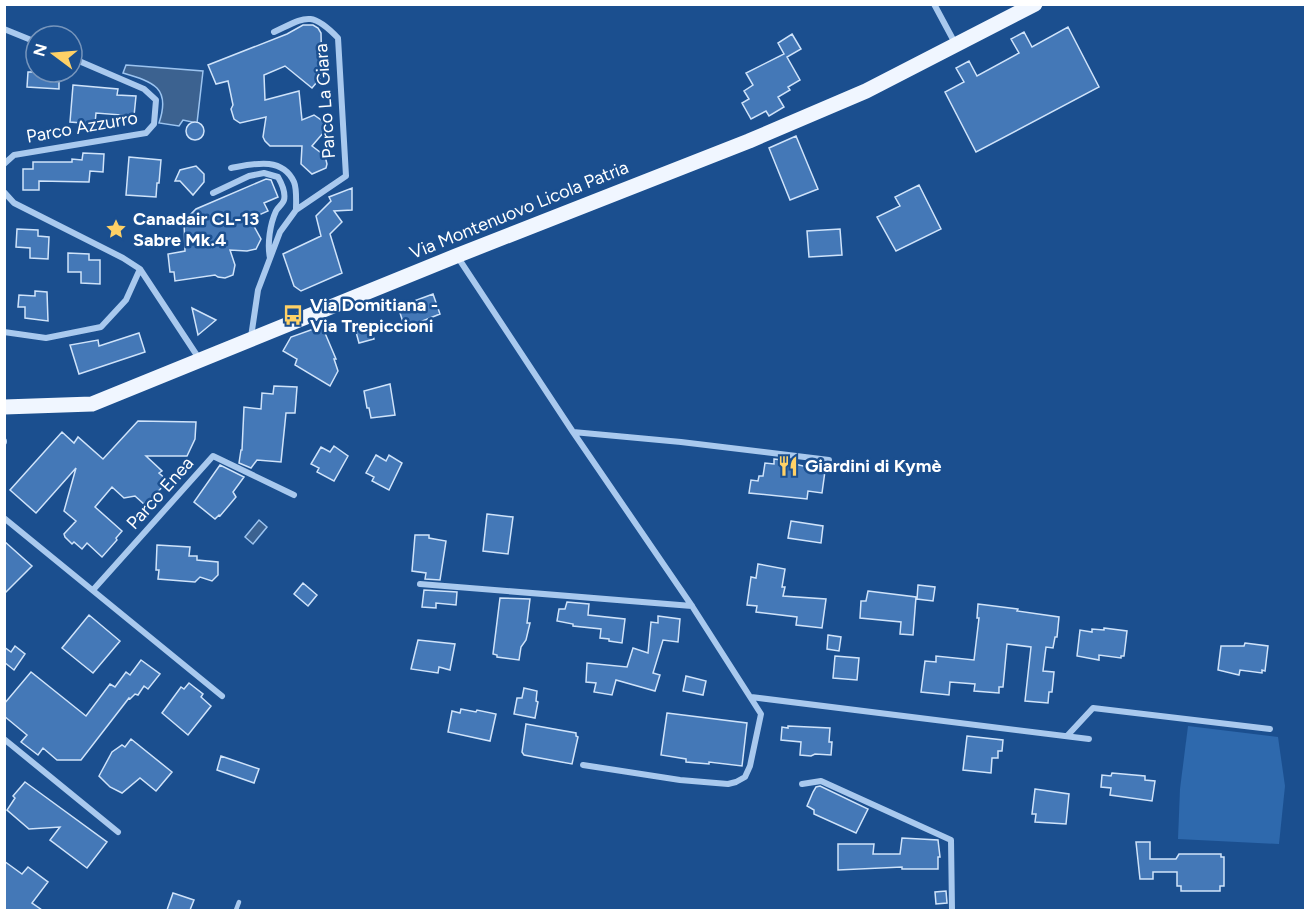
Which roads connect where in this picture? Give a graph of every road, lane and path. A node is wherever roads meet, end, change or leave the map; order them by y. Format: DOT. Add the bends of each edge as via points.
graph roads {
  1 [pos="934,4"];
  2 [pos="1035,4"];
  3 [pos="4,29"];
  4 [pos="274,32"];
  5 [pos="24,37"];
  6 [pos="957,45"];
  7 [pos="84,63"];
  8 [pos="4,164"];
  9 [pos="231,168"];
  10 [pos="4,192"];
  11 [pos="213,193"];
  12 [pos="296,210"];
  13 [pos="456,256"];
  14 [pos="270,258"];
  15 [pos="140,269"];
  16 [pos="4,332"];
  17 [pos="250,340"];
  18 [pos="200,360"];
  19 [pos="4,407"];
  20 [pos="573,432"];
  21 [pos="829,460"];
  22 [pos="294,495"];
  23 [pos="4,518"];
  24 [pos="420,584"];
  25 [pos="93,590"];
  26 [pos="692,606"];
  27 [pos="222,696"];
  28 [pos="751,697"];
  29 [pos="1270,729"];
  30 [pos="1067,736"];
  31 [pos="4,739"];
  32 [pos="1089,739"];
  33 [pos="583,765"];
  34 [pos="802,784"];
  35 [pos="118,832"];
  36 [pos="239,902"];
  37 [pos="236,910"];
  38 [pos="952,910"];
  1 -- 6 [label="street"];
  2 -- 6 [label="main road, Via Montenuovo Licola Patria"];
  3 -- 5 [label="street"];
  4 -- 12 [label="street, Parco La Giara" via="305,18 322,21 338,38 346,176"];
  6 -- 13 [label="main road, Via Montenuovo Licola Patria" via="866,91 749,141"];
  7 -- 8 [label="street, Parco Azzurro" via="144,89 156,100 154,124 146,133 14,155"];
  9 -- 12 [label="street" via="265,162 283,169 294,182"];
  10 -- 15 [label="street" via="14,203"];
  11 -- 14 [label="street, Parco La Giara" via="249,176 264,173 278,177 284,187 284,200 272,225"];
  12 -- 14 [label="street, Parco La Giara" via="280,232"];
  13 -- 17 [label="main road, Via Montenuovo Licola Patria"];
  13 -- 20 [label="street"];
  14 -- 17 [label="street, Parco La Giara" via="258,290"];
  15 -- 16 [label="street" via="126,300 101,327 46,338"];
  15 -- 18 [label="street"];
  17 -- 18 [label="main road, Via Montenuovo Licola Patria"];
  18 -- 19 [label="main road, Via Montenuovo Licola Patria" via="92,404"];
  20 -- 21 [label="street"];
  20 -- 26 [label="street"];
  22 -- 25 [label="street, Parco Enea" via="213,456"];
  23 -- 25 [label="street"];
  24 -- 26 [label="street"];
  25 -- 27 [label="street"];
  26 -- 28 [label="street"];
  28 -- 30 [label="street"];
  28 -- 33 [label="street" via="761,714 750,766 745,777 736,782 680,780"];
  29 -- 30 [label="street" via="1093,708"];
  30 -- 32 [label="street"];
  31 -- 35 [label="street"];
  34 -- 38 [label="street" via="821,780 951,840"];
  36 -- 37 [label="lane"];
}
